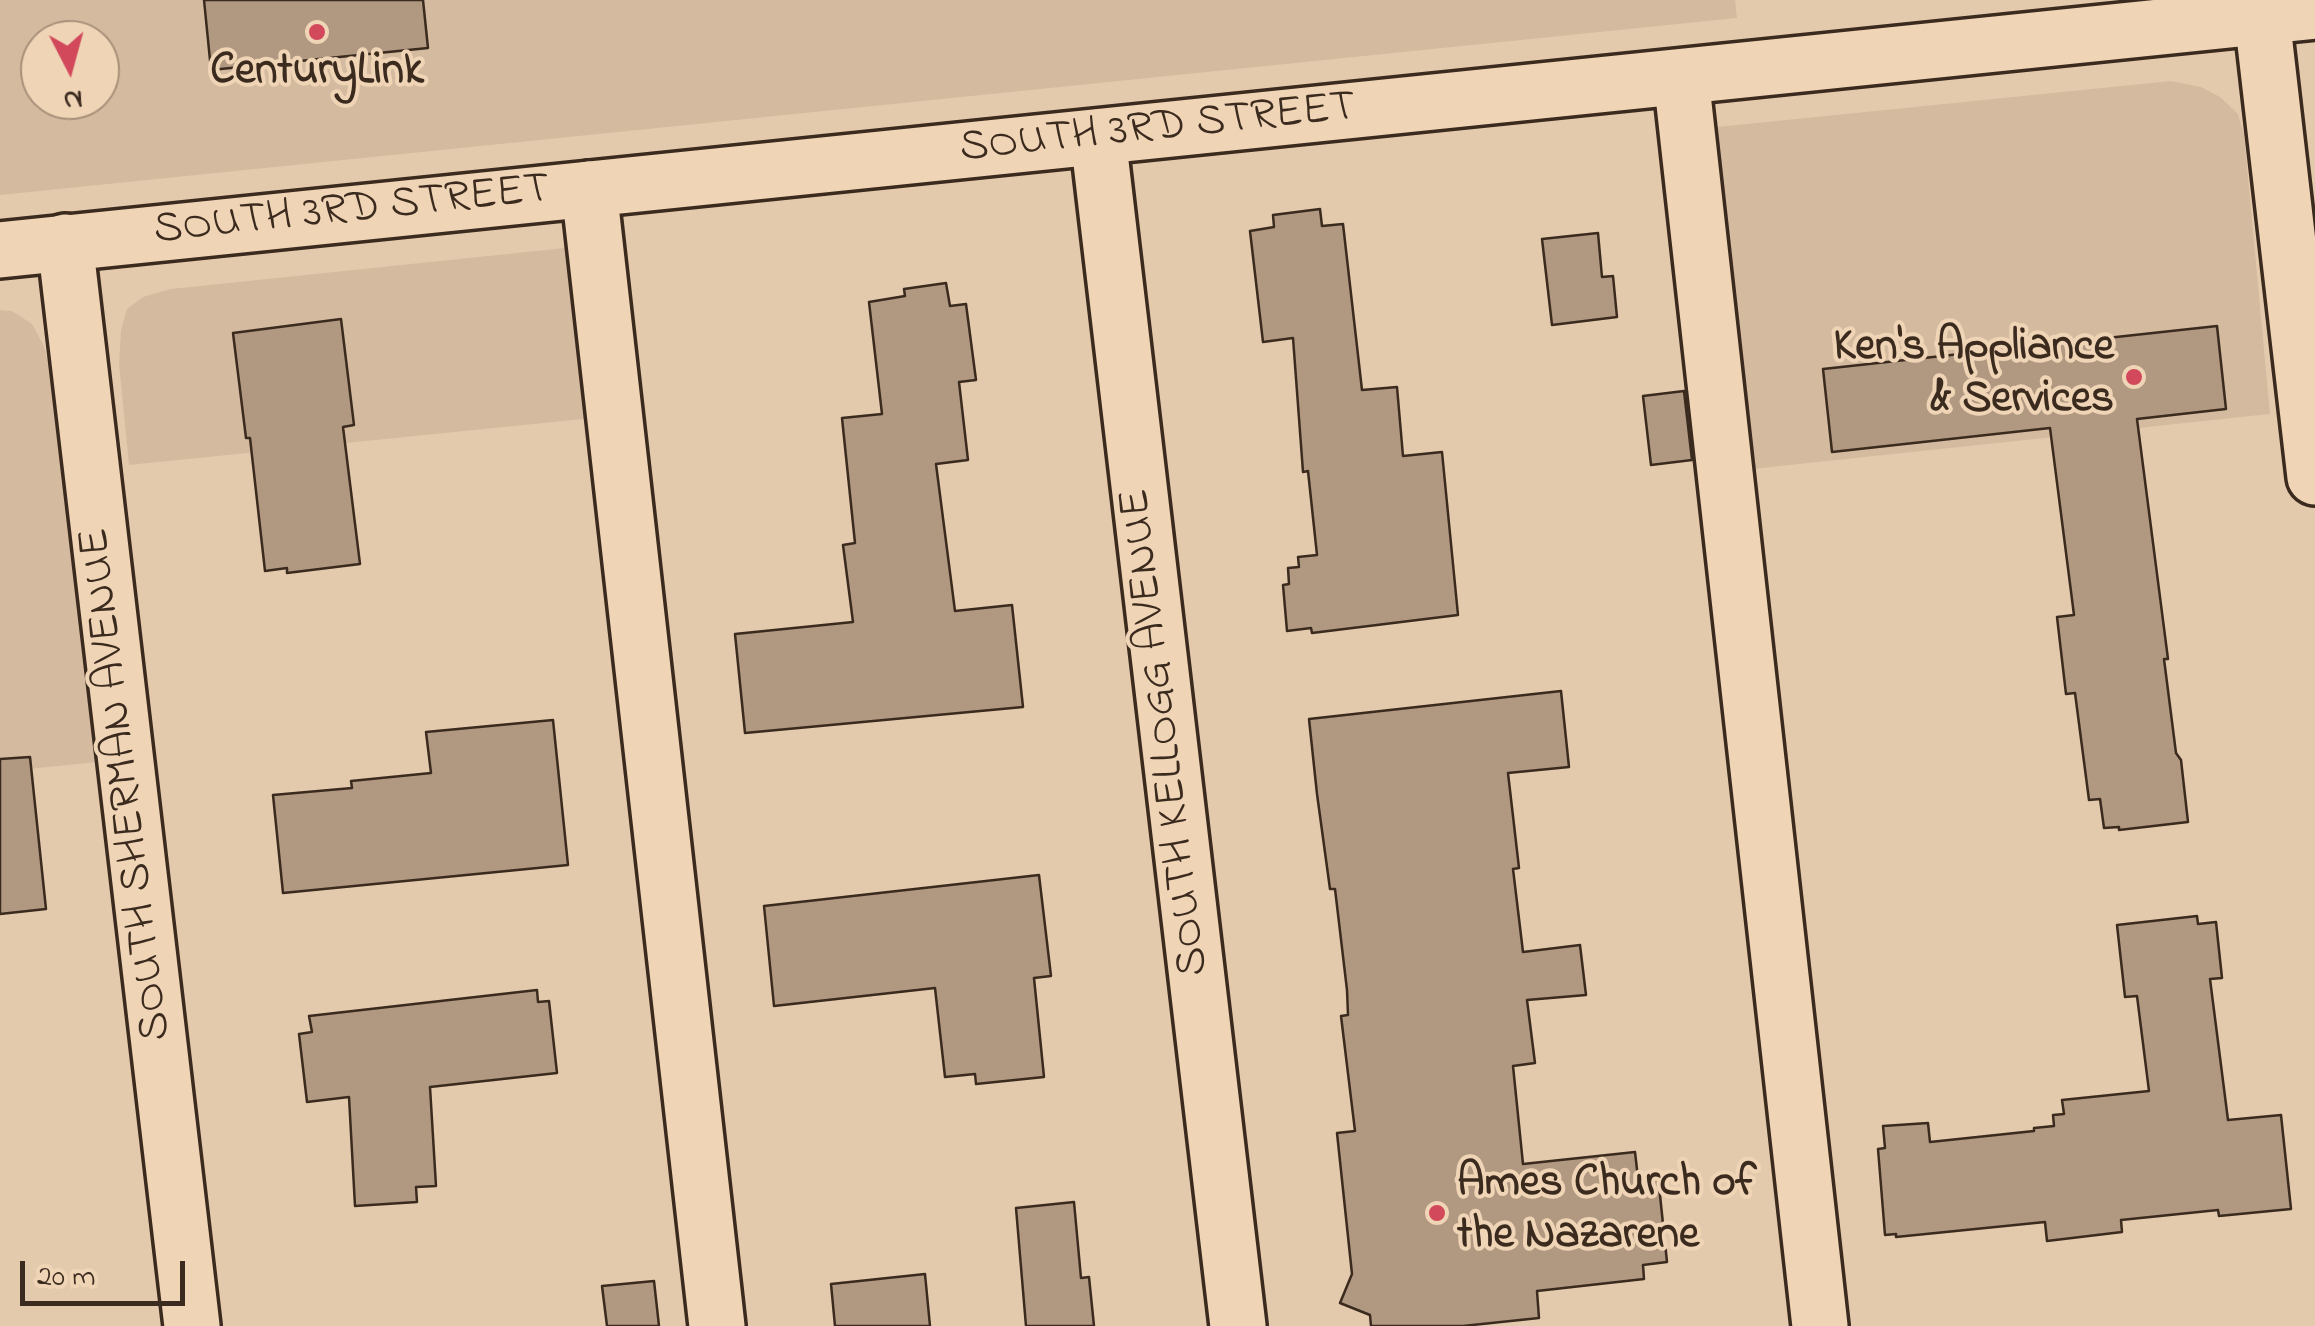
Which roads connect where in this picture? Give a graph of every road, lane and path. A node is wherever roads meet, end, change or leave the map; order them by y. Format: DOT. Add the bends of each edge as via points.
graph roads {
  1 [pos="2261,8"];
  2 [pos="2315,11"];
  3 [pos="1680,77"];
  4 [pos="1098,137"];
  5 [pos="589,189"];
  6 [pos="66,242"];
  7 [pos="0,250"];
  8 [pos="2315,478"];
  9 [pos="192,1326"];
  10 [pos="717,1326"];
  11 [pos="1238,1326"];
  12 [pos="1820,1326"];
  1 -- 2 [label="street, SOUTH 3RD STREET"];
  1 -- 3 [label="street, SOUTH 3RD STREET"];
  1 -- 8 [label="street"];
  3 -- 4 [label="street, SOUTH 3RD STREET"];
  3 -- 12 [label="street"];
  4 -- 5 [label="street, SOUTH 3RD STREET"];
  4 -- 11 [label="street, SOUTH KELLOGG AVENUE"];
  5 -- 6 [label="street, SOUTH 3RD STREET"];
  5 -- 10 [label="street"];
  6 -- 7 [label="street, SOUTH 3RD STREET"];
  6 -- 9 [label="street, SOUTH SHERMAN AVENUE"];
}
